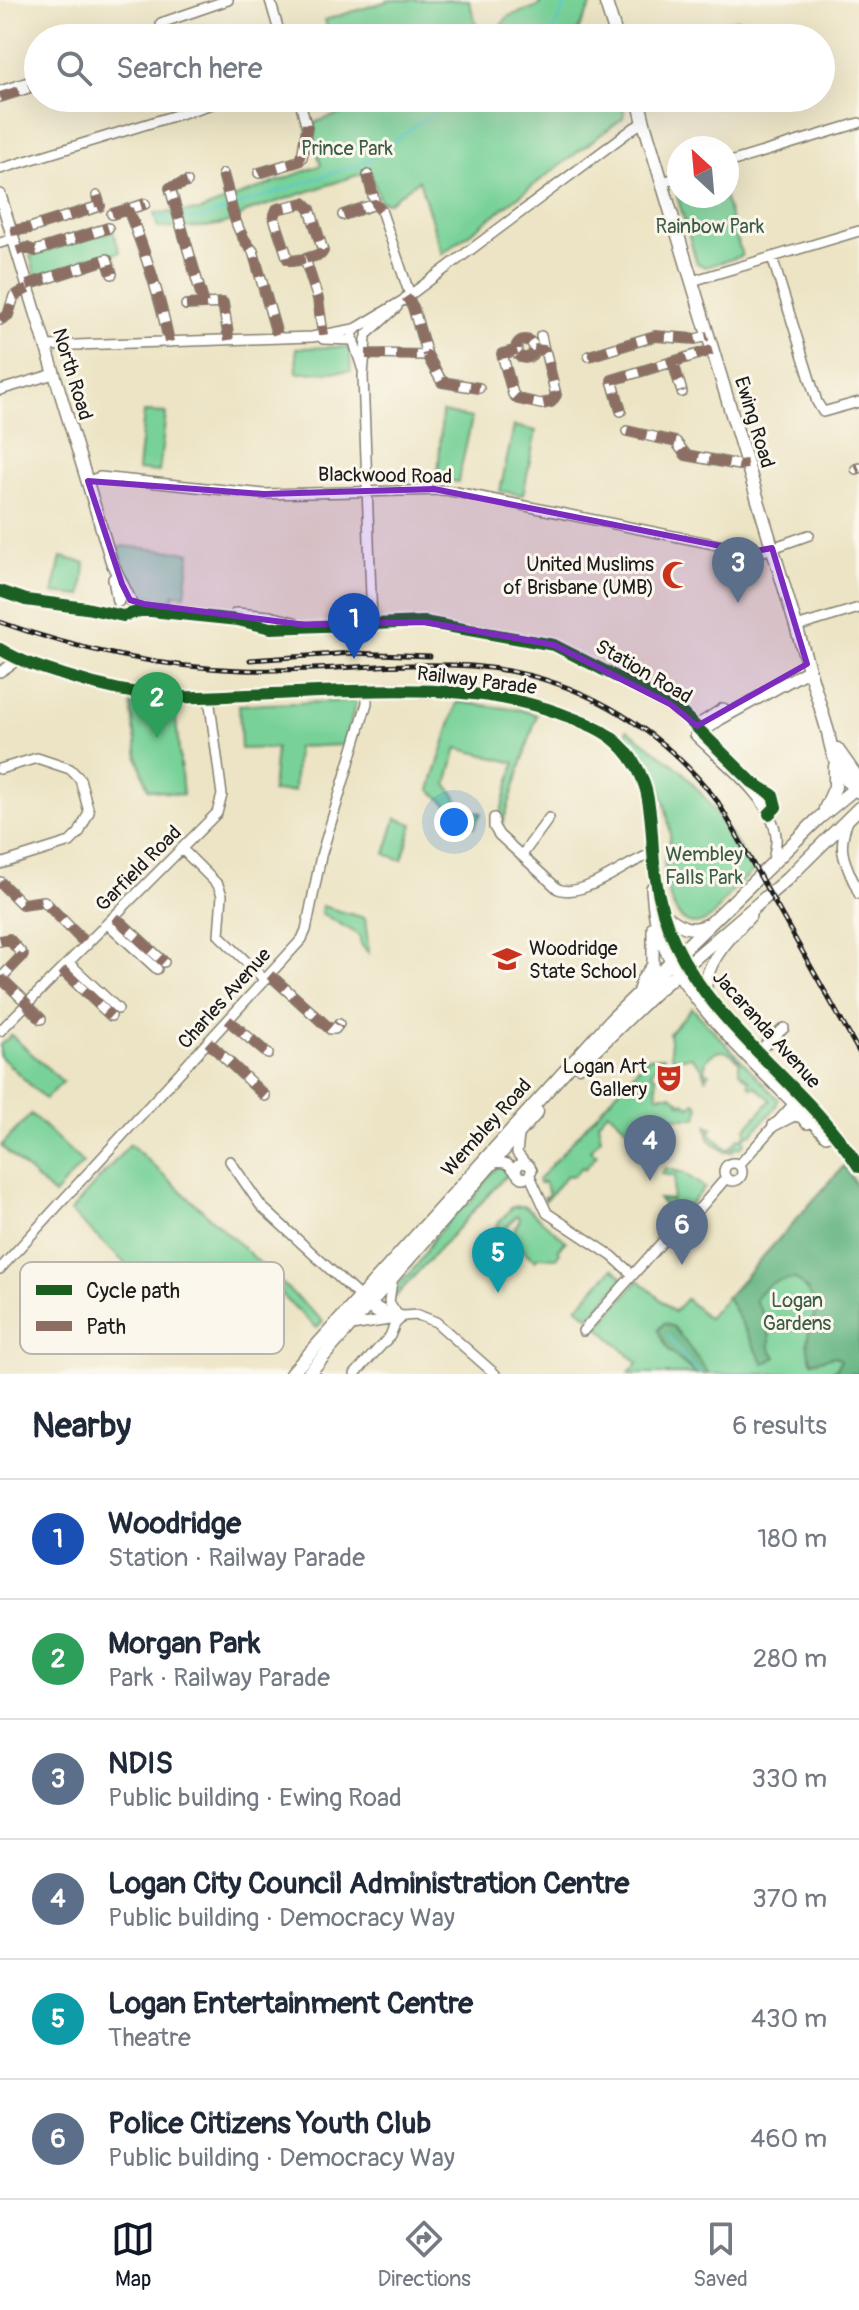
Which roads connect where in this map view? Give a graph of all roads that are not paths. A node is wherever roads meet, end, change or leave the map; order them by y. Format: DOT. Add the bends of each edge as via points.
graph roads {
  1 [pos="228,0"];
  2 [pos="270,0"];
  3 [pos="605,0"];
  4 [pos="161,23"];
  5 [pos="277,24"];
  6 [pos="613,24"];
  7 [pos="24,83"];
  8 [pos="24,89"];
  9 [pos="0,91"];
  10 [pos="0,97"];
  11 [pos="186,112"];
  12 [pos="304,112"];
  13 [pos="636,112"];
  14 [pos="641,112"];
  15 [pos="644,123"];
  16 [pos="859,123"];
  17 [pos="739,159"];
  18 [pos="0,169"];
  19 [pos="259,173"];
  20 [pos="223,174"];
  21 [pos="368,175"];
  22 [pos="667,181"];
  23 [pos="187,182"];
  24 [pos="662,182"];
  25 [pos="0,195"];
  26 [pos="97,196"];
  27 [pos="145,204"];
  28 [pos="378,207"];
  29 [pos="128,209"];
  30 [pos="112,214"];
  31 [pos="343,215"];
  32 [pos="108,228"];
  33 [pos="859,231"];
  34 [pos="14,240"];
  35 [pos="0,243"];
  36 [pos="772,257"];
  37 [pos="305,259"];
  38 [pos="112,274"];
  39 [pos="692,281"];
  40 [pos="28,287"];
  41 [pos="406,298"];
  42 [pos="204,304"];
  43 [pos="186,305"];
  44 [pos="0,320"];
  45 [pos="355,335"];
  46 [pos="317,336"];
  47 [pos="367,336"];
  48 [pos="541,336"];
  49 [pos="708,336"];
  50 [pos="278,338"];
  51 [pos="229,340"];
  52 [pos="169,342"];
  53 [pos="46,346"];
  54 [pos="539,350"];
  55 [pos="712,350"];
  56 [pos="366,354"];
  57 [pos="427,355"];
  58 [pos="589,356"];
  59 [pos="673,362"];
  60 [pos="54,374"];
  61 [pos="363,376"];
  62 [pos="479,388"];
  63 [pos="0,390"];
  64 [pos="682,392"];
  65 [pos="859,402"];
  66 [pos="621,411"];
  67 [pos="627,431"];
  68 [pos="747,464"];
  69 [pos="88,481"];
  70 [pos="367,490"];
  71 [pos="809,535"];
  72 [pos="772,548"];
  73 [pos="0,591"];
  74 [pos="123,605"];
  75 [pos="859,608"];
  76 [pos="372,623"];
  77 [pos="796,627"];
  78 [pos="0,649"];
  79 [pos="18,660"];
  80 [pos="808,667"];
  81 [pos="0,672"];
  82 [pos="367,692"];
  83 [pos="209,697"];
  84 [pos="698,731"];
  85 [pos="836,755"];
  86 [pos="859,768"];
  87 [pos="0,769"];
  88 [pos="858,787"];
  89 [pos="859,808"];
  90 [pos="494,818"];
  91 [pos="549,818"];
  92 [pos="819,818"];
  93 [pos="849,818"];
  94 [pos="182,849"];
  95 [pos="816,850"];
  96 [pos="654,853"];
  97 [pos="522,855"];
  98 [pos="843,856"];
  99 [pos="0,864"];
  100 [pos="772,865"];
  101 [pos="0,882"];
  102 [pos="859,894"];
  103 [pos="760,903"];
  104 [pos="658,912"];
  105 [pos="112,920"];
  106 [pos="715,920"];
  107 [pos="4,936"];
  108 [pos="87,945"];
  109 [pos="23,955"];
  110 [pos="34,960"];
  111 [pos="679,963"];
  112 [pos="160,965"];
  113 [pos="66,966"];
  114 [pos="267,977"];
  115 [pos="1,978"];
  116 [pos="639,990"];
  117 [pos="706,993"];
  118 [pos="28,1004"];
  119 [pos="115,1012"];
  120 [pos="41,1019"];
  121 [pos="228,1020"];
  122 [pos="339,1024"];
  123 [pos="784,1028"];
  124 [pos="0,1031"];
  125 [pos="208,1042"];
  126 [pos="268,1054"];
  127 [pos="754,1055"];
  128 [pos="265,1096"];
  129 [pos="798,1100"];
  130 [pos="774,1125"];
  131 [pos="520,1132"];
  132 [pos="841,1152"];
  133 [pos="230,1161"];
  134 [pos="492,1163"];
  135 [pos="525,1163"];
  136 [pos="859,1167"];
  137 [pos="516,1171"];
  138 [pos="859,1174"];
  139 [pos="530,1176"];
  140 [pos="0,1269"];
  141 [pos="633,1275"];
  142 [pos="392,1281"];
  143 [pos="367,1303"];
  144 [pos="396,1317"];
  145 [pos="351,1326"];
  146 [pos="583,1331"];
  147 [pos="291,1374"];
  148 [pos="308,1374"];
  149 [pos="355,1374"];
  150 [pos="495,1374"];
  1 -- 4 [label="street"];
  2 -- 5 [label="street"];
  3 -- 6 [label="main road"];
  7 -- 9 [label="street"];
  8 -- 10 [label="street"];
  11 -- 18 [label="street"];
  12 -- 19 [label="street" via="305,143 299,161"];
  13 -- 15 [label="main road, Ewing Road"];
  14 -- 15 [label="main road, Ewing Road"];
  15 -- 24 [label="main road, Ewing Road"];
  15 -- 41 [label="street"];
  16 -- 17 [label="street"];
  20 -- 50 [label="street"];
  21 -- 28 [label="street"];
  22 -- 24 [label="street"];
  23 -- 42 [label="street" via="170,188"];
  24 -- 39 [label="main road, Ewing Road"];
  25 -- 34 [label="street, North Road"];
  26 -- 34 [label="street" via="100,206 30,228"];
  27 -- 29 [label="street"];
  28 -- 31 [label="street"];
  28 -- 41 [label="street"];
  29 -- 30 [label="street"];
  29 -- 52 [label="street"];
  32 -- 34 [label="street" via="35,251"];
  33 -- 36 [label="street"];
  34 -- 35 [label="street"];
  34 -- 40 [label="street, North Road"];
  36 -- 39 [label="street"];
  36 -- 65 [label="street" via="817,402 823,412"];
  37 -- 37 [label="street" via="323,251 307,204 277,209 274,217 286,257"];
  37 -- 46 [label="street" via="318,299"];
  38 -- 40 [label="street" via="107,259"];
  39 -- 49 [label="main road, Ewing Road"];
  40 -- 44 [label="street" via="14,296 8,315"];
  40 -- 53 [label="street, North Road"];
  41 -- 45 [label="street"];
  41 -- 47 [label="street"];
  41 -- 57 [label="street"];
  42 -- 43 [label="street"];
  42 -- 51 [label="street" via="223,303"];
  45 -- 46 [label="street"];
  45 -- 47 [label="street" via="360,343"];
  45 -- 61 [label="street"];
  46 -- 50 [label="street"];
  47 -- 56 [label="street"];
  48 -- 54 [label="street"];
  49 -- 55 [label="main road, Ewing Road"];
  49 -- 58 [label="street" via="655,336"];
  50 -- 51 [label="street"];
  51 -- 52 [label="street"];
  52 -- 53 [label="street"];
  53 -- 60 [label="street, North Road"];
  54 -- 54 [label="street" via="525,340 517,350 502,354 513,394 555,405 556,386"];
  55 -- 59 [label="street"];
  55 -- 68 [label="main road, Ewing Road"];
  56 -- 57 [label="street"];
  56 -- 61 [label="street"];
  57 -- 62 [label="street" via="442,382"];
  59 -- 64 [label="street"];
  59 -- 66 [label="street" via="612,380"];
  60 -- 63 [label="street"];
  60 -- 69 [label="street, North Road"];
  61 -- 70 [label="street"];
  67 -- 68 [label="street" via="676,442 686,455"];
  68 -- 72 [label="main road, Ewing Road"];
  69 -- 70 [label="street, Blackwood Road" via="100,477 264,494"];
  69 -- 74 [label="street, North Road"];
  70 -- 72 [label="street, Blackwood Road" via="446,490 751,552"];
  70 -- 76 [label="street"];
  71 -- 72 [label="street, Blackwood Road"];
  72 -- 77 [label="main road, Ewing Road"];
  73 -- 74 [label="street, Station Road" via="86,608"];
  74 -- 76 [label="street, Station Road" via="256,627 271,622"];
  75 -- 77 [label="street"];
  76 -- 84 [label="street, Station Road" via="438,623 559,650 676,707"];
  77 -- 80 [label="main road, Ewing Road"];
  78 -- 79 [label="street, Railway Parade"];
  79 -- 81 [label="street"];
  79 -- 83 [label="street, Railway Parade" via="112,690"];
  80 -- 84 [label="street"];
  80 -- 85 [label="main road, Ewing Road"];
  82 -- 83 [label="street, Railway Parade"];
  82 -- 96 [label="street, Railway Parade" via="431,690 517,701 596,727 619,744 641,774 650,798"];
  82 -- 114 [label="street, Charles Avenue" via="306,930"];
  83 -- 94 [label="street, Garfield Road" via="221,806"];
  84 -- 100 [label="street, Station Road" via="761,794 776,836"];
  85 -- 86 [label="main road"];
  85 -- 88 [label="main road, Ewing Road"];
  85 -- 92 [label="main road" via="835,787"];
  87 -- 99 [label="street" via="37,758 70,769 80,779 89,812 70,842"];
  88 -- 92 [label="main road, Wembley Road"];
  89 -- 93 [label="main road, Wembley Road"];
  90 -- 97 [label="street" via="499,835"];
  91 -- 97 [label="street"];
  92 -- 100 [label="main road, Wembley Road"];
  93 -- 95 [label="main road, Wembley Road"];
  93 -- 98 [label="street" via="841,840"];
  94 -- 105 [label="street, Garfield Road"];
  94 -- 114 [label="street" via="218,885 219,935"];
  95 -- 98 [label="street" via="834,847"];
  95 -- 103 [label="main road, Wembley Road"];
  96 -- 97 [label="street" via="571,892 558,889"];
  96 -- 104 [label="street, Railway Parade"];
  98 -- 102 [label="street"];
  100 -- 106 [label="main road, Wembley Road"];
  101 -- 108 [label="street" via="22,904 44,901"];
  103 -- 111 [label="main road, Wembley Road"];
  103 -- 117 [label="street" via="712,965"];
  104 -- 106 [label="street" via="691,929"];
  104 -- 111 [label="street, Railway Parade" via="658,932"];
  104 -- 116 [label="street" via="653,965"];
  105 -- 108 [label="street, Garfield Road"];
  105 -- 112 [label="street"];
  106 -- 111 [label="main road, Wembley Road"];
  107 -- 109 [label="street"];
  108 -- 113 [label="street, Garfield Road"];
  109 -- 110 [label="street"];
  109 -- 115 [label="street"];
  111 -- 116 [label="main road, Wembley Road"];
  111 -- 117 [label="street, Jacaranda Avenue"];
  111 -- 127 [label="street, Jacaranda Avenue" via="705,1009"];
  111 -- 131 [label="main road, Wembley Road"];
  113 -- 118 [label="street, Garfield Road"];
  113 -- 119 [label="street"];
  114 -- 121 [label="street, Charles Avenue"];
  114 -- 122 [label="street" via="330,1029"];
  115 -- 118 [label="street"];
  116 -- 143 [label="main road, Wembley Road" via="478,1164"];
  117 -- 127 [label="street, Jacaranda Avenue"];
  118 -- 120 [label="street"];
  118 -- 124 [label="street, Garfield Road"];
  121 -- 125 [label="street, Charles Avenue"];
  121 -- 126 [label="street"];
  123 -- 127 [label="street"];
  125 -- 128 [label="street"];
  125 -- 140 [label="street, Charles Avenue"];
  127 -- 129 [label="street, Jacaranda Avenue"];
  129 -- 130 [label="street"];
  129 -- 132 [label="street, Jacaranda Avenue"];
  129 -- 136 [label="street, Jacaranda Avenue"];
  130 -- 132 [label="street" via="789,1116 802,1117"];
  130 -- 141 [label="street" via="739,1165 740,1178 726,1178"];
  131 -- 134 [label="main road, Wembley Road"];
  131 -- 135 [label="street" via="517,1153"];
  132 -- 138 [label="street, Jacaranda Avenue"];
  133 -- 143 [label="street" via="261,1206"];
  134 -- 137 [label="street" via="502,1162"];
  134 -- 142 [label="main road, Wembley Road"];
  135 -- 137 [label="street"];
  135 -- 139 [label="street" via="531,1167"];
  137 -- 139 [label="street" via="522,1178"];
  139 -- 141 [label="street" via="547,1213"];
  141 -- 146 [label="street"];
  142 -- 143 [label="main road, Wembley Road"];
  142 -- 144 [label="street" via="389,1302"];
  143 -- 144 [label="street"];
  143 -- 145 [label="main road, Wembley Road"];
  143 -- 147 [label="main road, Wembley Road"];
  144 -- 145 [label="street"];
  144 -- 149 [label="street" via="390,1336"];
  144 -- 150 [label="street" via="418,1315 436,1322"];
  145 -- 148 [label="main road, Wembley Road"];
}
